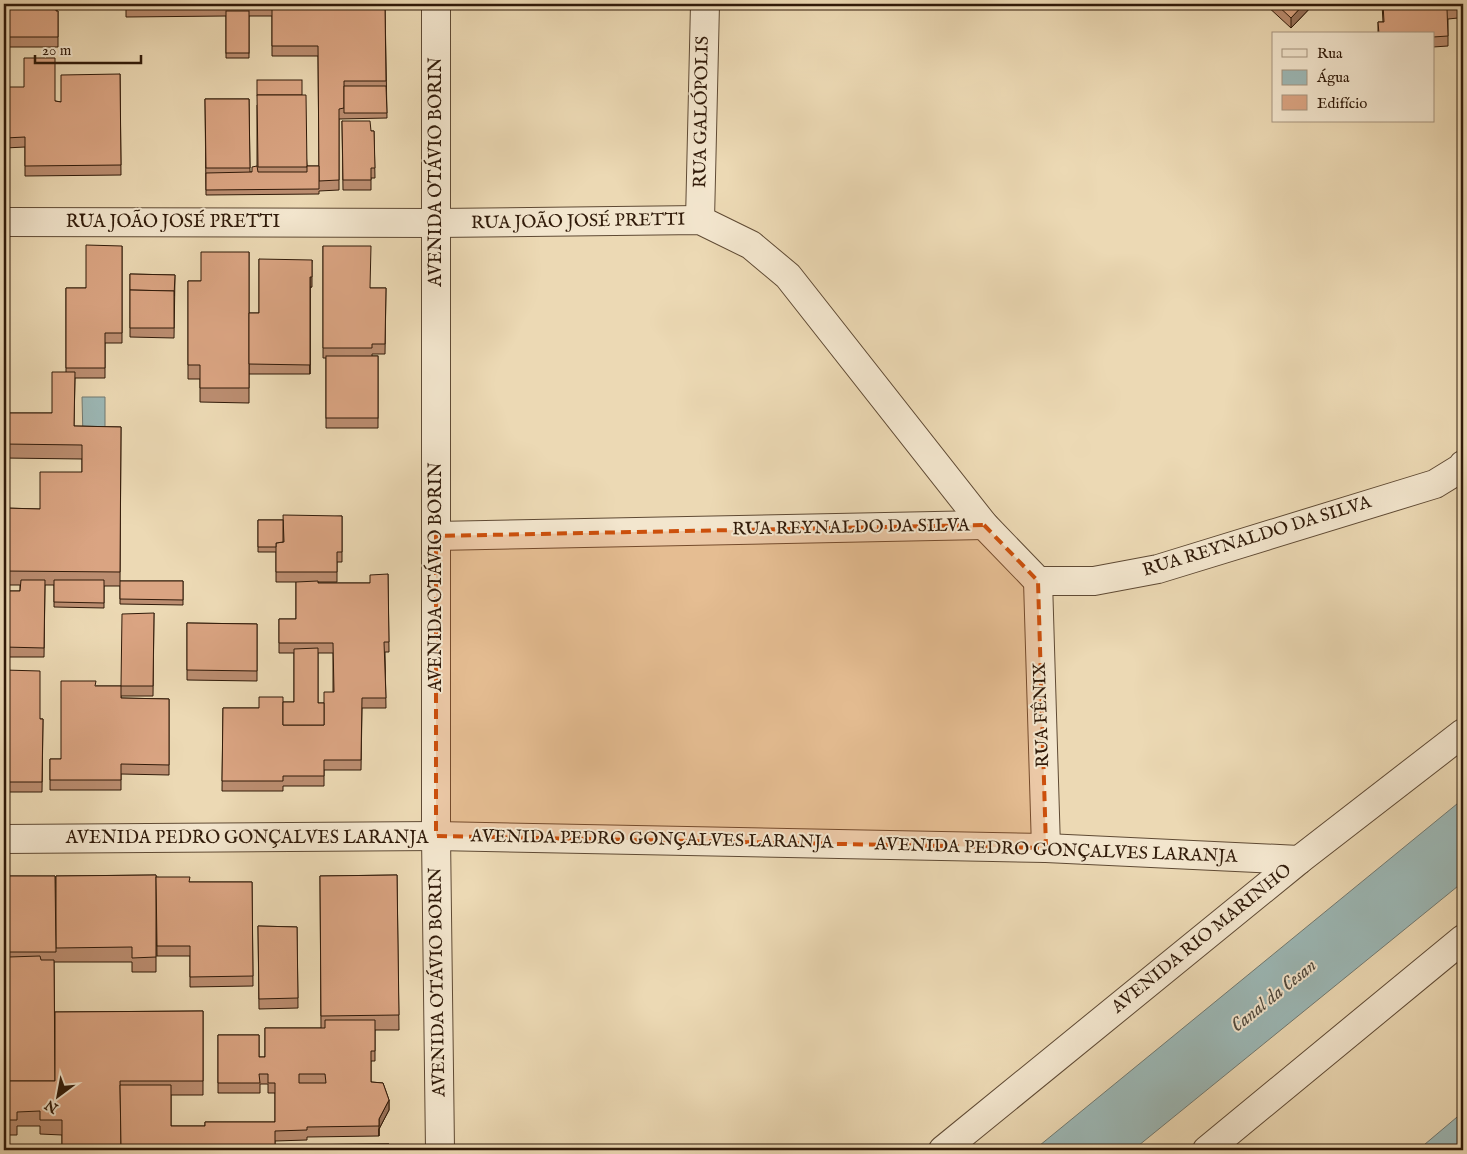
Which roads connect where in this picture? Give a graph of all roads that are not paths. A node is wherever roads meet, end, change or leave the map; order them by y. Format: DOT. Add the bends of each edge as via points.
graph roads {
  1 [pos="436,4"];
  2 [pos="705,4"];
  3 [pos="700,220"];
  4 [pos="4,222"];
  5 [pos="435,223"];
  6 [pos="1463,465"];
  7 [pos="984,525"];
  8 [pos="436,536"];
  9 [pos="1038,581"];
  10 [pos="1463,733"];
  11 [pos="436,836"];
  12 [pos="4,839"];
  13 [pos="1046,848"];
  14 [pos="1299,860"];
  15 [pos="1463,939"];
  16 [pos="440,1150"];
  17 [pos="943,1150"];
  18 [pos="1207,1150"];
  1 -- 5 [label="street, AVENIDA OTÁVIO BORIN"];
  2 -- 3 [label="street, RUA GALÓPOLIS"];
  3 -- 5 [label="street, RUA JOÃO JOSÉ PRETTI"];
  3 -- 7 [label="street, RUA JOÃO JOSÉ PRETTI" via="752,245 788,276"];
  4 -- 5 [label="street, RUA JOÃO JOSÉ PRETTI"];
  5 -- 8 [label="street, AVENIDA OTÁVIO BORIN"];
  6 -- 9 [label="street, RUA REYNALDO DA SILVA" via="1435,484 1158,569 1094,581"];
  7 -- 8 [label="street, RUA REYNALDO DA SILVA"];
  7 -- 9 [label="street, RUA REYNALDO DA SILVA"];
  8 -- 11 [label="street, AVENIDA OTÁVIO BORIN"];
  9 -- 13 [label="street, RUA FÊNIX"];
  10 -- 14 [label="street, AVENIDA RIO MARINHO"];
  11 -- 12 [label="street, AVENIDA PEDRO GONÇALVES LARANJA"];
  11 -- 13 [label="street, AVENIDA PEDRO GONÇALVES LARANJA"];
  11 -- 16 [label="street, AVENIDA OTÁVIO BORIN"];
  13 -- 14 [label="street, AVENIDA PEDRO GONÇALVES LARANJA"];
  14 -- 17 [label="street, AVENIDA RIO MARINHO"];
  15 -- 18 [label="street"];
}
